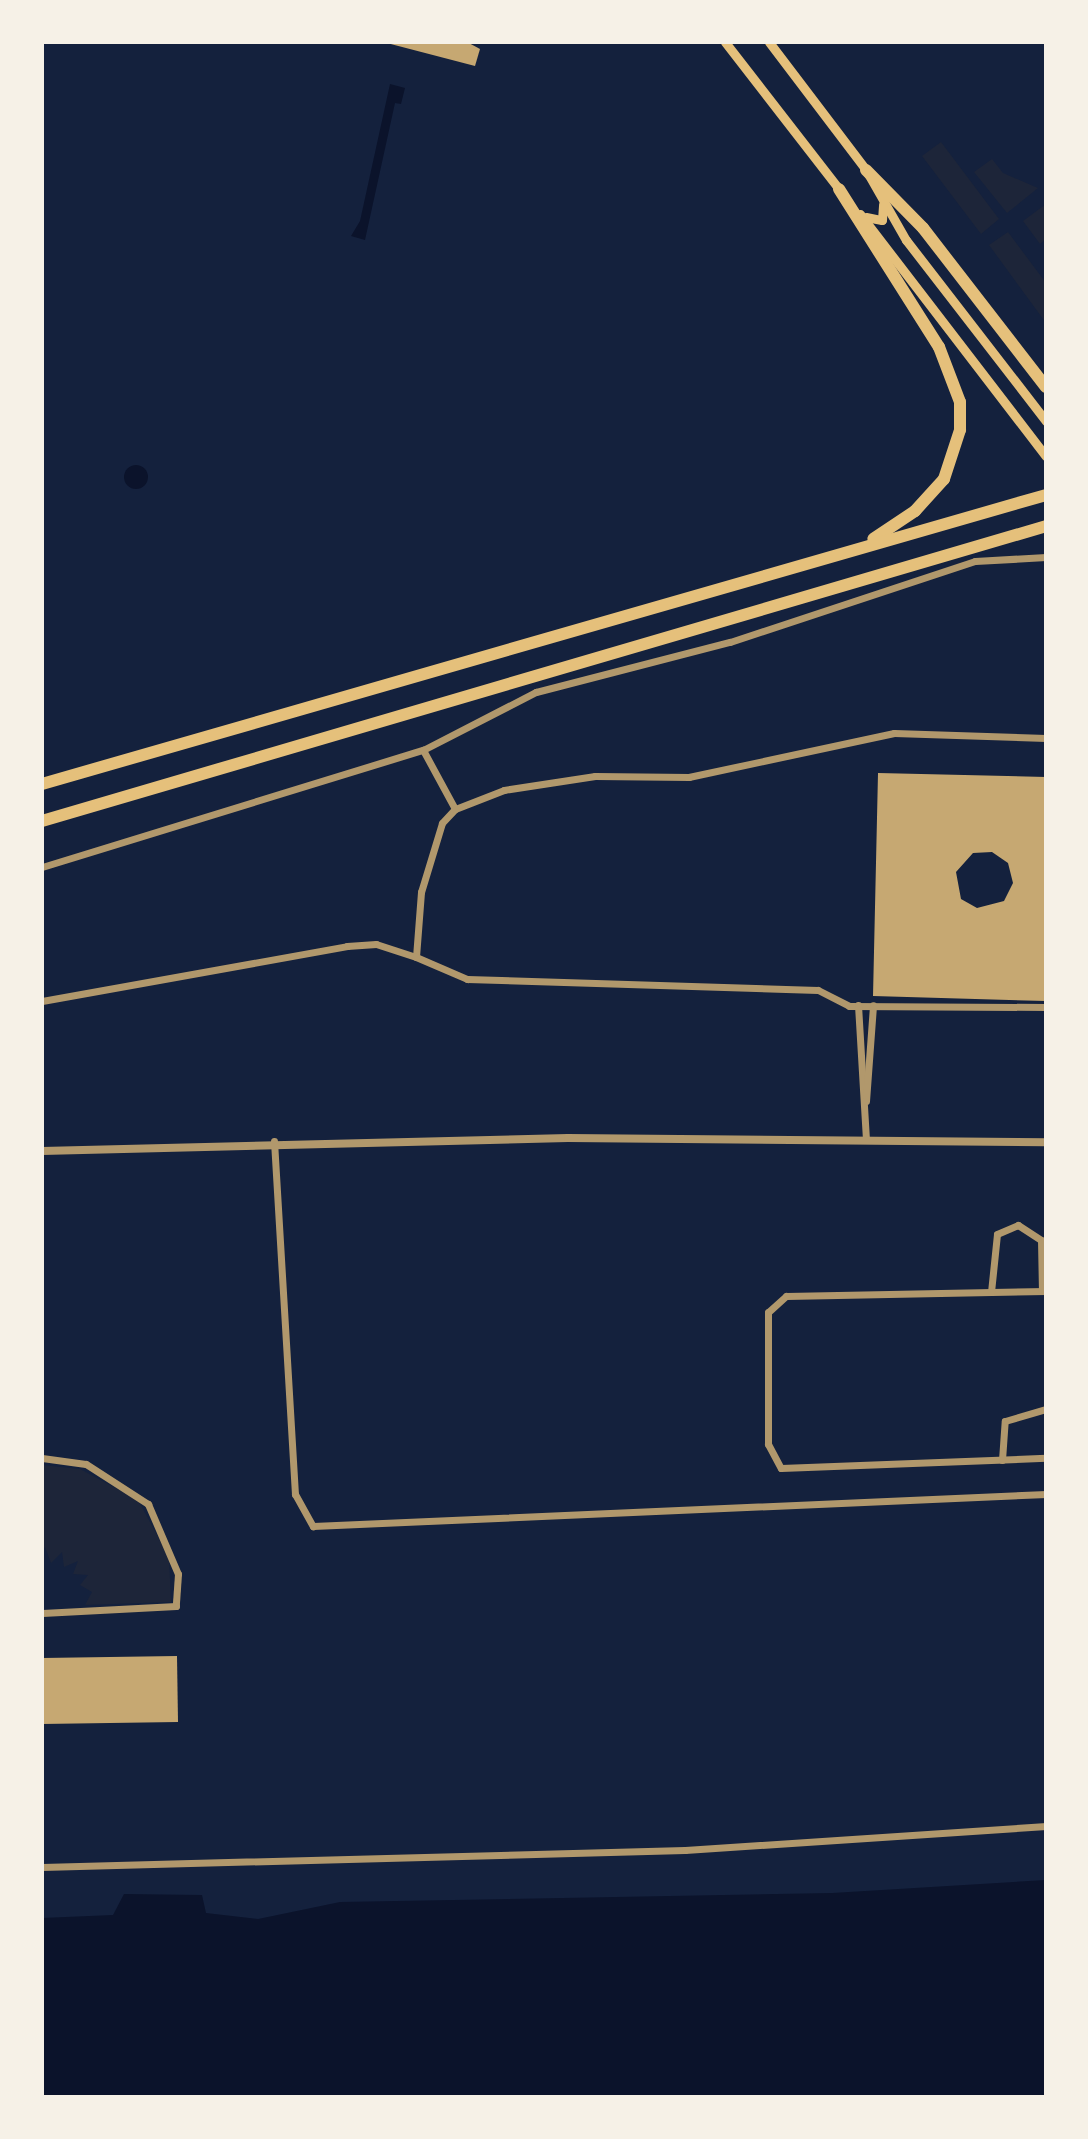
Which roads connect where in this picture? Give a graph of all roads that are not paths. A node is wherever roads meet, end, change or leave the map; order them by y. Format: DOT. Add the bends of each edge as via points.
graph roads {
  1 [pos="725,42"];
  2 [pos="769,42"];
  3 [pos="866,170"];
  4 [pos="839,189"];
  5 [pos="878,190"];
  6 [pos="857,211"];
  7 [pos="1046,387"];
  8 [pos="1046,421"];
  9 [pos="1046,456"];
  10 [pos="1046,495"];
  11 [pos="1046,526"];
  12 [pos="859,547"];
  13 [pos="1046,557"];
  14 [pos="1046,738"];
  15 [pos="423,750"];
  16 [pos="42,783"];
  17 [pos="455,809"];
  18 [pos="42,821"];
  19 [pos="42,867"];
  20 [pos="416,957"];
  21 [pos="42,1001"];
  22 [pos="858,1005"];
  23 [pos="873,1005"];
  24 [pos="1046,1007"];
  25 [pos="865,1107"];
  26 [pos="866,1140"];
  27 [pos="274,1141"];
  28 [pos="1046,1142"];
  29 [pos="42,1151"];
  30 [pos="1044,1291"];
  31 [pos="991,1292"];
  32 [pos="1046,1409"];
  33 [pos="42,1458"];
  34 [pos="1046,1458"];
  35 [pos="1002,1460"];
  36 [pos="1046,1494"];
  37 [pos="42,1613"];
  38 [pos="1046,1826"];
  39 [pos="42,1867"];
  1 -- 4 [label="main road"];
  2 -- 3 [label="main road"];
  3 -- 5 [label="main road"];
  3 -- 7 [label="highway" via="923,228"];
  4 -- 6 [label="main road"];
  4 -- 12 [label="highway" via="939,347 960,402 960,430 944,479 915,511"];
  5 -- 6 [label="main road" via="882,220"];
  5 -- 8 [label="main road" via="906,240"];
  6 -- 9 [label="main road"];
  10 -- 12 [label="highway"];
  11 -- 18 [label="highway"];
  12 -- 16 [label="highway"];
  13 -- 15 [label="street" via="975,561 730,642 536,692"];
  14 -- 17 [label="street" via="894,733 689,777 540,783"];
  15 -- 17 [label="street"];
  15 -- 19 [label="street"];
  17 -- 20 [label="street" via="424,876"];
  20 -- 21 [label="street" via="376,944 347,946"];
  20 -- 22 [label="street" via="467,979 818,990"];
  22 -- 23 [label="street"];
  22 -- 25 [label="street"];
  23 -- 24 [label="street"];
  23 -- 25 [label="street"];
  25 -- 26 [label="street"];
  26 -- 27 [label="street"];
  26 -- 28 [label="street"];
  27 -- 29 [label="street"];
  27 -- 36 [label="street" via="295,1494 313,1526"];
  30 -- 31 [label="street"];
  30 -- 31 [label="street" via="1041,1240 1018,1225 997,1234"];
  31 -- 35 [label="street" via="786,1296 768,1312 768,1444 781,1468"];
  32 -- 35 [label="street" via="1005,1421"];
  33 -- 37 [label="street" via="86,1464 148,1504 168,1537 178,1574 176,1606"];
  34 -- 35 [label="street"];
  38 -- 39 [label="street" via="685,1850"];
}
